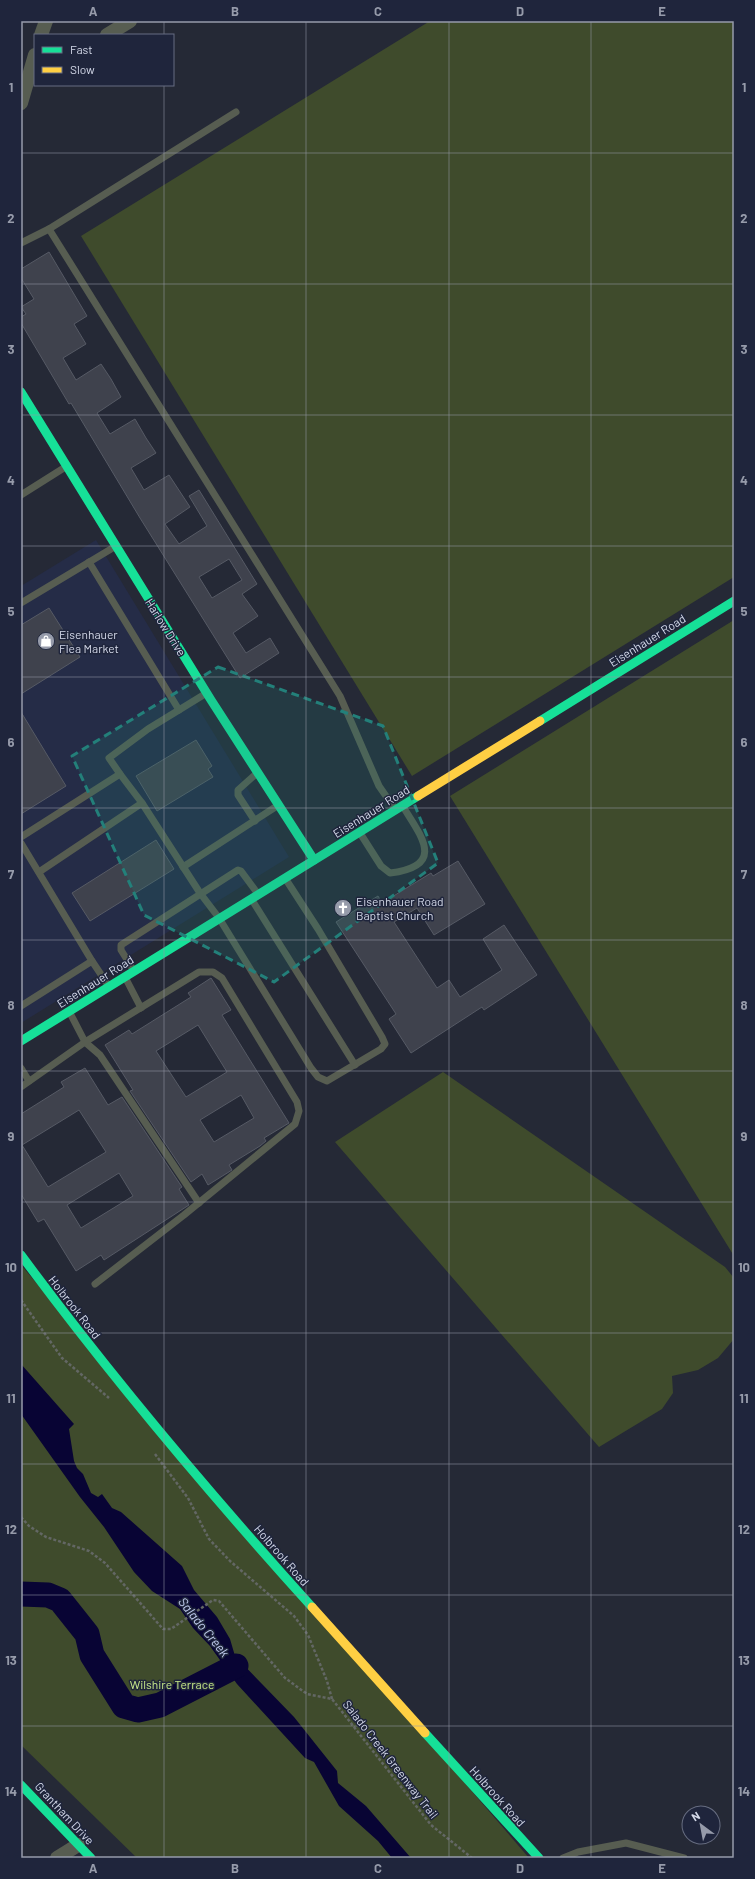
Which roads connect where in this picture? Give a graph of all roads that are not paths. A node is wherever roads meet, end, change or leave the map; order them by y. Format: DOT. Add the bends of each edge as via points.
graph roads {
  1 [pos="46,21"];
  2 [pos="130,21"];
  3 [pos="41,34"];
  4 [pos="109,34"];
  5 [pos="34,58"];
  6 [pos="21,103"];
  7 [pos="236,112"];
  8 [pos="49,229"];
  9 [pos="21,243"];
  10 [pos="21,392"];
  11 [pos="67,466"];
  12 [pos="21,494"];
  13 [pos="116,546"];
  14 [pos="89,562"];
  15 [pos="734,601"];
  16 [pos="21,603"];
  17 [pos="207,693"];
  18 [pos="179,710"];
  19 [pos="258,772"];
  20 [pos="120,774"];
  21 [pos="142,804"];
  22 [pos="279,805"];
  23 [pos="399,807"];
  24 [pos="255,821"];
  25 [pos="359,832"];
  26 [pos="21,837"];
  27 [pos="21,843"];
  28 [pos="314,860"];
  29 [pos="183,867"];
  30 [pos="39,872"];
  31 [pos="285,878"];
  32 [pos="200,893"];
  33 [pos="255,896"];
  34 [pos="219,918"];
  35 [pos="92,961"];
  36 [pos="134,971"];
  37 [pos="125,976"];
  38 [pos="109,986"];
  39 [pos="21,1006"];
  40 [pos="141,1008"];
  41 [pos="69,1011"];
  42 [pos="21,1041"];
  43 [pos="85,1042"];
  44 [pos="355,1065"];
  45 [pos="21,1068"];
  46 [pos="29,1081"];
  47 [pos="21,1087"];
  48 [pos="199,1203"];
  49 [pos="21,1255"];
  50 [pos="95,1284"];
  51 [pos="21,1785"];
  52 [pos="78,1845"];
  53 [pos="57,1858"];
  54 [pos="91,1858"];
  55 [pos="539,1858"];
  56 [pos="563,1858"];
  57 [pos="684,1858"];
  1 -- 3 [label="street"];
  2 -- 4 [label="street"];
  5 -- 6 [label="street"];
  7 -- 8 [label="lane"];
  8 -- 9 [label="lane"];
  8 -- 23 [label="lane" via="340,696 379,786"];
  10 -- 11 [label="street, Harlow Drive"];
  11 -- 12 [label="lane"];
  11 -- 13 [label="street, Harlow Drive"];
  13 -- 14 [label="lane"];
  13 -- 17 [label="street, Harlow Drive"];
  14 -- 16 [label="lane"];
  14 -- 18 [label="lane"];
  15 -- 23 [label="street, Eisenhauer Road"];
  17 -- 18 [label="lane"];
  17 -- 19 [label="street, Harlow Drive"];
  18 -- 20 [label="lane" via="109,758"];
  19 -- 22 [label="street, Harlow Drive"];
  19 -- 24 [label="lane" via="238,790 238,795"];
  20 -- 21 [label="lane"];
  20 -- 26 [label="lane"];
  21 -- 29 [label="lane"];
  21 -- 30 [label="lane"];
  22 -- 24 [label="lane"];
  22 -- 28 [label="street, Harlow Drive"];
  23 -- 25 [label="street, Eisenhauer Road"];
  23 -- 25 [label="lane" via="424,841 424,858 419,863 406,870 390,873 381,866"];
  24 -- 29 [label="lane"];
  25 -- 28 [label="street, Eisenhauer Road"];
  27 -- 30 [label="lane"];
  28 -- 31 [label="street, Eisenhauer Road"];
  29 -- 32 [label="lane"];
  30 -- 35 [label="lane"];
  31 -- 33 [label="street, Eisenhauer Road"];
  31 -- 44 [label="lane" via="382,1037 384,1044 381,1049"];
  32 -- 33 [label="lane" via="238,870"];
  32 -- 34 [label="lane"];
  32 -- 36 [label="lane" via="121,946"];
  33 -- 34 [label="street, Eisenhauer Road"];
  33 -- 44 [label="lane"];
  34 -- 36 [label="street, Eisenhauer Road"];
  34 -- 44 [label="lane" via="318,1077 327,1081"];
  35 -- 38 [label="lane"];
  35 -- 39 [label="lane"];
  36 -- 37 [label="street, Eisenhauer Road"];
  37 -- 38 [label="street, Eisenhauer Road"];
  37 -- 40 [label="lane"];
  38 -- 41 [label="street, Eisenhauer Road"];
  40 -- 43 [label="lane"];
  40 -- 48 [label="lane" via="199,972 213,972 222,978 297,1102 295,1124"];
  41 -- 42 [label="street, Eisenhauer Road"];
  41 -- 43 [label="lane"];
  43 -- 46 [label="lane"];
  43 -- 48 [label="lane" via="100,1055"];
  45 -- 46 [label="lane"];
  46 -- 47 [label="lane"];
  48 -- 50 [label="lane"];
  49 -- 55 [label="street, Holbrook Road" via="154,1426 271,1562"];
  51 -- 52 [label="street, Grantham Drive"];
  52 -- 53 [label="street"];
  52 -- 54 [label="street, Grantham Drive"];
  56 -- 57 [label="lane" via="578,1852 626,1843"];
}
